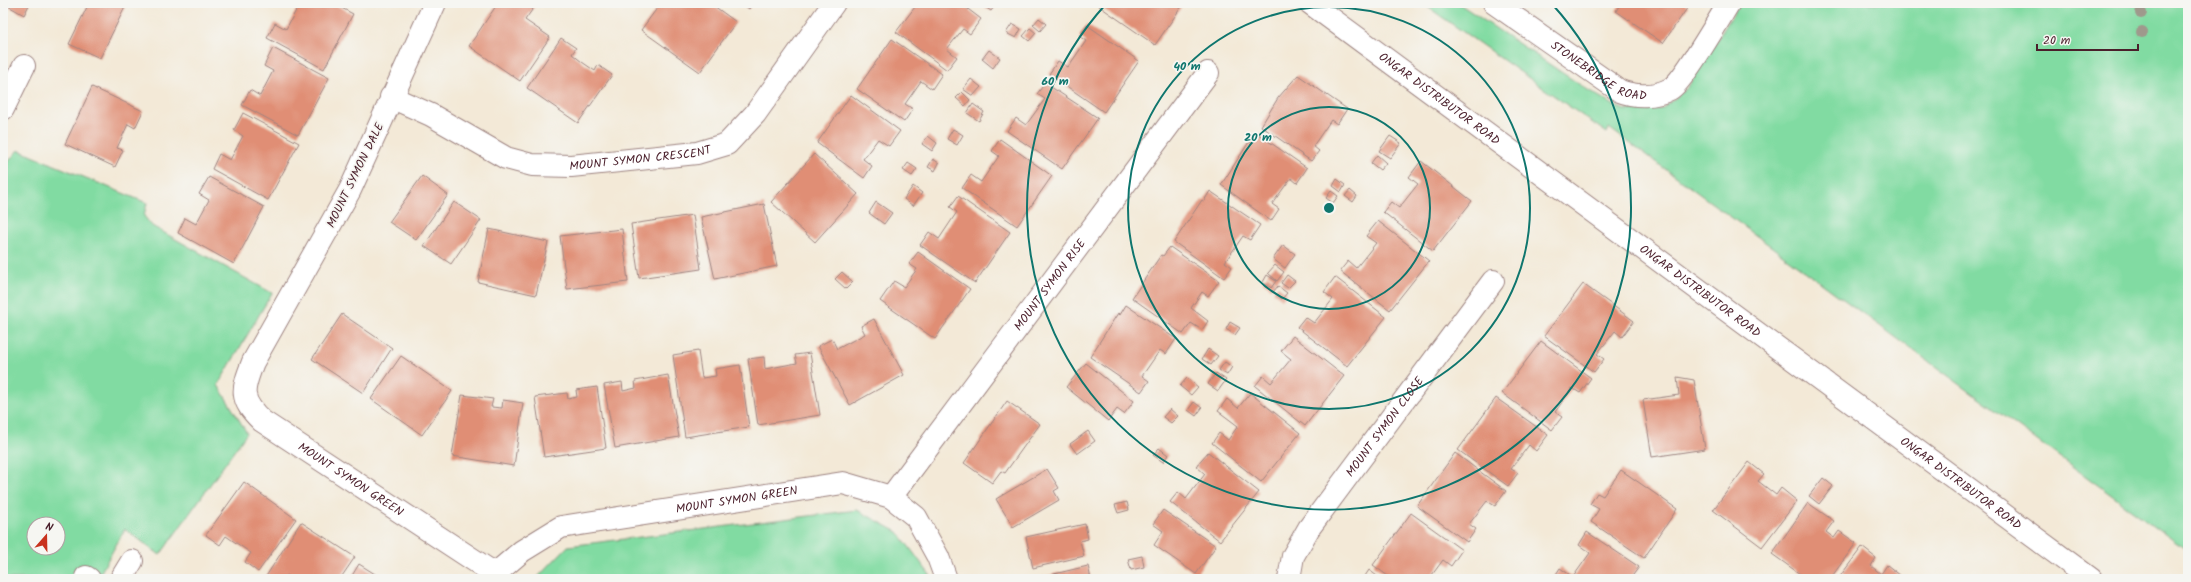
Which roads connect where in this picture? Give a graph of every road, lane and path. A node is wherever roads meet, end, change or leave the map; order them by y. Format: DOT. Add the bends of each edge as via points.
graph roads {
  1 [pos="435,3"];
  2 [pos="834,3"];
  3 [pos="1310,3"];
  4 [pos="1494,3"];
  5 [pos="1729,3"];
  6 [pos="24,66"];
  7 [pos="1208,73"];
  8 [pos="391,97"];
  9 [pos="3,109"];
  10 [pos="1493,281"];
  11 [pos="253,362"];
  12 [pos="892,497"];
  13 [pos="132,561"];
  14 [pos="496,576"];
  15 [pos="121,579"];
  16 [pos="946,579"];
  17 [pos="1288,579"];
  18 [pos="2091,579"];
  1 -- 8 [label="street, MOUNT SYMON DALE"];
  2 -- 8 [label="street, MOUNT SYMON CRESCENT" via="755,114 727,144 698,153 571,166 532,165 506,158 431,115"];
  3 -- 18 [label="street, ONGAR DISTRIBUTOR ROAD"];
  4 -- 5 [label="street, STONEBRIDGE ROAD" via="1620,91 1630,95 1659,94 1672,88 1699,52"];
  6 -- 9 [label="street"];
  7 -- 12 [label="street, MOUNT SYMON RISE"];
  8 -- 11 [label="street, MOUNT SYMON DALE" via="350,190"];
  10 -- 17 [label="street, MOUNT SYMON CLOSE" via="1309,528 1293,556"];
  11 -- 14 [label="street, MOUNT SYMON GREEN" via="244,384 247,406 262,421"];
  12 -- 14 [label="street, MOUNT SYMON GREEN" via="843,484 561,527 522,551"];
  12 -- 16 [label="street, MOUNT SYMON GREEN" via="916,517 938,557"];
  13 -- 15 [label="street"];
}
